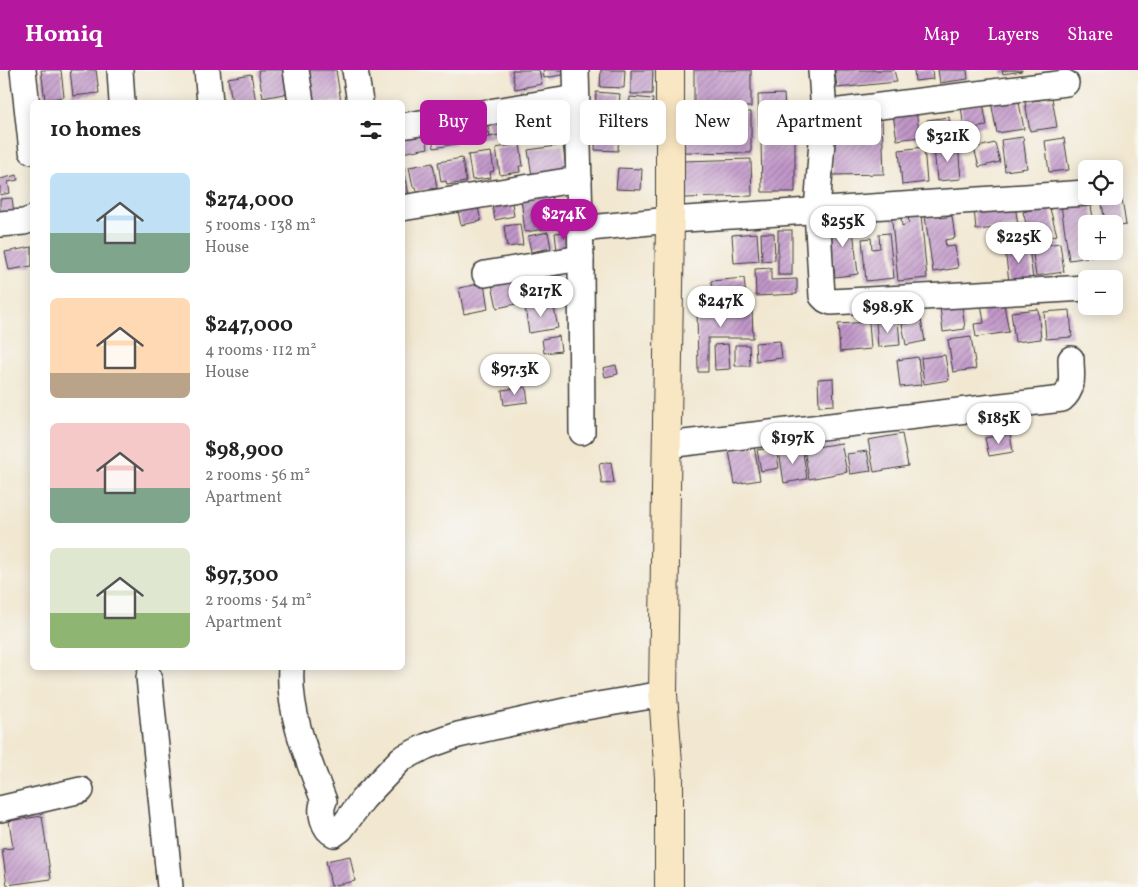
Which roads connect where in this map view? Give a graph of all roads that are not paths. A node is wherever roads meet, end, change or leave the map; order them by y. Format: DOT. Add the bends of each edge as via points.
graph roads {
  1 [pos="23,70"];
  2 [pos="120,70"];
  3 [pos="207,70"];
  4 [pos="296,70"];
  5 [pos="355,70"];
  6 [pos="576,70"];
  7 [pos="670,70"];
  8 [pos="821,70"];
  9 [pos="1066,83"];
  10 [pos="576,98"];
  11 [pos="122,100"];
  12 [pos="210,100"];
  13 [pos="302,100"];
  14 [pos="360,100"];
  15 [pos="823,100"];
  16 [pos="881,106"];
  17 [pos="405,126"];
  18 [pos="30,133"];
  19 [pos="822,145"];
  20 [pos="578,179"];
  21 [pos="1078,194"];
  22 [pos="405,208"];
  23 [pos="817,211"];
  24 [pos="30,220"];
  25 [pos="670,220"];
  26 [pos="0,224"];
  27 [pos="580,229"];
  28 [pos="580,258"];
  29 [pos="485,274"];
  30 [pos="1078,288"];
  31 [pos="1072,359"];
  32 [pos="582,432"];
  33 [pos="666,445"];
  34 [pos="291,670"];
  35 [pos="149,677"];
  36 [pos="663,694"];
  37 [pos="81,790"];
  38 [pos="363,799"];
  39 [pos="324,801"];
  40 [pos="0,809"];
  41 [pos="170,887"];
  42 [pos="669,887"];
  1 -- 18 [label="street"];
  2 -- 11 [label="street"];
  3 -- 12 [label="street"];
  4 -- 13 [label="street"];
  5 -- 14 [label="street"];
  6 -- 10 [label="street"];
  7 -- 25 [label="street"];
  8 -- 15 [label="street"];
  9 -- 16 [label="street"];
  10 -- 17 [label="street"];
  10 -- 20 [label="street"];
  19 -- 23 [label="street"];
  20 -- 22 [label="street"];
  20 -- 27 [label="street"];
  21 -- 23 [label="street"];
  23 -- 25 [label="street"];
  23 -- 30 [label="street" via="822,296 831,302"];
  24 -- 26 [label="street"];
  25 -- 27 [label="street"];
  25 -- 33 [label="street"];
  27 -- 28 [label="street"];
  28 -- 29 [label="street"];
  28 -- 32 [label="street"];
  31 -- 33 [label="street" via="1069,393 1062,399"];
  33 -- 36 [label="street"];
  34 -- 39 [label="street" via="292,692 303,746"];
  35 -- 41 [label="street"];
  36 -- 38 [label="street" via="574,709 458,735 401,759"];
  36 -- 42 [label="street" via="669,778"];
  37 -- 40 [label="street"];
  38 -- 39 [label="street"];
  38 -- 39 [label="street" via="334,834 328,832 324,824"];
}
